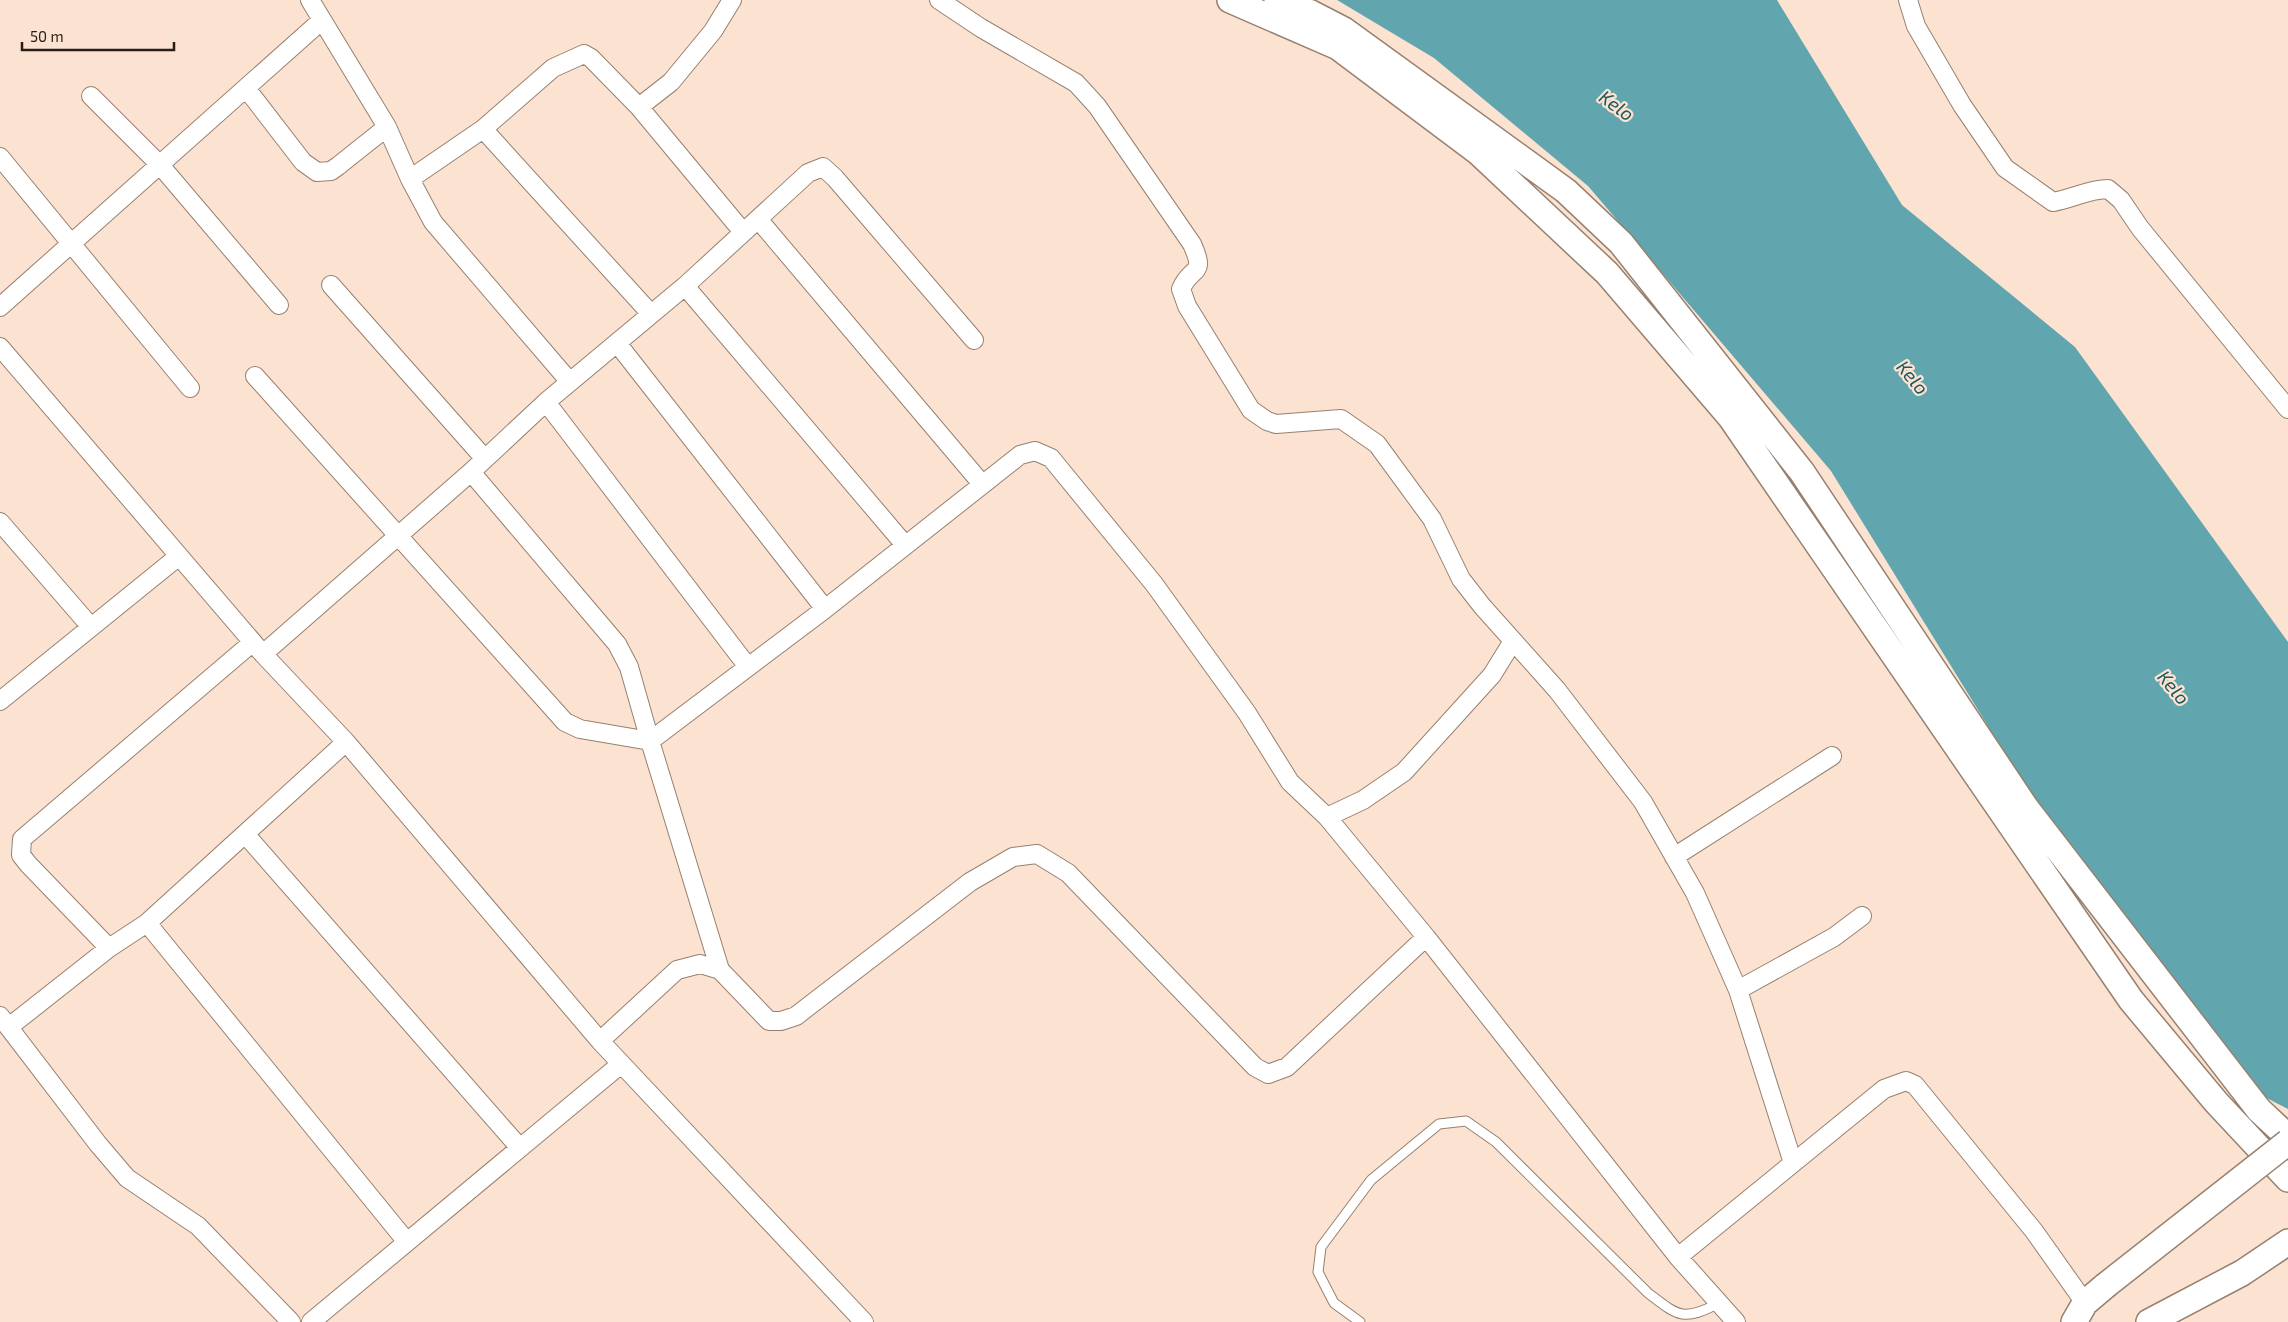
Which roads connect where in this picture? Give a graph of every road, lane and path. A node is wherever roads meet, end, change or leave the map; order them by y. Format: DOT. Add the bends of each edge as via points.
graph roads {
  1 [pos="310,0"];
  2 [pos="732,0"];
  3 [pos="939,0"];
  4 [pos="1230,0"];
  5 [pos="1277,0"];
  6 [pos="1908,0"];
  7 [pos="322,21"];
  8 [pos="246,88"];
  9 [pos="91,96"];
  10 [pos="639,107"];
  11 [pos="387,127"];
  12 [pos="483,129"];
  13 [pos="0,157"];
  14 [pos="160,165"];
  15 [pos="410,179"];
  16 [pos="758,219"];
  17 [pos="743,232"];
  18 [pos="72,243"];
  19 [pos="331,285"];
  20 [pos="685,286"];
  21 [pos="279,305"];
  22 [pos="0,308"];
  23 [pos="651,314"];
  24 [pos="974,340"];
  25 [pos="617,343"];
  26 [pos="0,347"];
  27 [pos="255,376"];
  28 [pos="570,382"];
  29 [pos="190,388"];
  30 [pos="546,402"];
  31 [pos="2288,409"];
  32 [pos="485,459"];
  33 [pos="471,472"];
  34 [pos="982,484"];
  35 [pos="0,522"];
  36 [pos="398,534"];
  37 [pos="905,545"];
  38 [pos="179,556"];
  39 [pos="825,609"];
  40 [pos="91,627"];
  41 [pos="1513,641"];
  42 [pos="258,648"];
  43 [pos="748,667"];
  44 [pos="0,701"];
  45 [pos="650,741"];
  46 [pos="346,742"];
  47 [pos="1832,756"];
  48 [pos="1328,817"];
  49 [pos="245,834"];
  50 [pos="1674,856"];
  51 [pos="1862,916"];
  52 [pos="147,923"];
  53 [pos="1426,937"];
  54 [pos="110,948"];
  55 [pos="720,970"];
  56 [pos="1738,990"];
  57 [pos="4,1021"];
  58 [pos="600,1041"];
  59 [pos="621,1064"];
  60 [pos="2288,1137"];
  61 [pos="2288,1142"];
  62 [pos="520,1148"];
  63 [pos="1793,1163"];
  64 [pos="2288,1179"];
  65 [pos="407,1242"];
  66 [pos="2288,1242"];
  67 [pos="1678,1257"];
  68 [pos="1719,1303"];
  69 [pos="2080,1312"];
  70 [pos="291,1322"];
  71 [pos="311,1322"];
  72 [pos="864,1322"];
  73 [pos="1360,1322"];
  74 [pos="1736,1322"];
  75 [pos="2149,1322"];
  1 -- 7 [label="street"];
  2 -- 10 [label="street" via="713,30 671,82"];
  3 -- 41 [label="street" via="1076,83 1097,106 1192,244 1199,265 1185,279 1181,289 1187,306 1250,410 1276,424 1341,419 1378,444 1432,519 1461,579"];
  4 -- 64 [label="street" via="1338,47 1478,152 1607,273 1731,418 2130,1000 2216,1102"];
  5 -- 60 [label="street" via="1344,30 1566,191 1621,243 1802,472 2026,808 2259,1110"];
  6 -- 31 [label="street" via="1925,42 1962,105 2005,168 2053,202 2072,199 2095,189 2108,189 2121,200 2140,228"];
  7 -- 8 [label="street"];
  7 -- 11 [label="street"];
  8 -- 11 [label="street" via="303,162 317,172 331,171"];
  8 -- 14 [label="street"];
  9 -- 14 [label="street"];
  10 -- 12 [label="street" via="584,54 553,68"];
  10 -- 17 [label="street"];
  11 -- 15 [label="street"];
  12 -- 15 [label="street"];
  12 -- 23 [label="street"];
  13 -- 18 [label="street"];
  14 -- 18 [label="street"];
  14 -- 21 [label="street"];
  15 -- 28 [label="street" via="433,222"];
  16 -- 17 [label="street"];
  16 -- 24 [label="street" via="808,173 823,167"];
  16 -- 34 [label="street"];
  17 -- 20 [label="street"];
  18 -- 22 [label="street"];
  18 -- 29 [label="street"];
  19 -- 32 [label="street"];
  20 -- 23 [label="street"];
  20 -- 37 [label="street"];
  23 -- 25 [label="street"];
  25 -- 28 [label="street"];
  25 -- 39 [label="street"];
  26 -- 38 [label="street"];
  27 -- 36 [label="street"];
  28 -- 30 [label="street"];
  30 -- 32 [label="street"];
  30 -- 43 [label="street"];
  32 -- 33 [label="street"];
  33 -- 36 [label="street"];
  33 -- 45 [label="street" via="617,644 629,667"];
  34 -- 37 [label="street"];
  34 -- 48 [label="street" via="1020,455 1035,451 1051,458 1154,584 1247,713 1290,782"];
  35 -- 40 [label="street"];
  36 -- 42 [label="street"];
  36 -- 45 [label="street" via="565,722 580,729"];
  37 -- 39 [label="street"];
  38 -- 40 [label="street"];
  38 -- 42 [label="street"];
  39 -- 43 [label="street"];
  40 -- 44 [label="street"];
  41 -- 48 [label="street" via="1492,675 1404,772 1363,800"];
  41 -- 50 [label="street" via="1557,690 1643,802"];
  42 -- 46 [label="street"];
  42 -- 54 [label="street" via="22,839 21,855 28,864"];
  43 -- 45 [label="street"];
  45 -- 55 [label="street"];
  46 -- 49 [label="street"];
  46 -- 58 [label="street"];
  47 -- 50 [label="street"];
  48 -- 53 [label="street"];
  49 -- 52 [label="street"];
  49 -- 62 [label="street"];
  50 -- 56 [label="street" via="1695,893"];
  51 -- 56 [label="street" via="1834,937"];
  52 -- 54 [label="street"];
  52 -- 65 [label="street"];
  53 -- 55 [label="street" via="1286,1067 1268,1074 1255,1067 1068,873 1037,854 1013,857 970,882 796,1016 781,1021 769,1020"];
  53 -- 67 [label="street"];
  54 -- 57 [label="street"];
  55 -- 58 [label="street" via="700,964 677,970"];
  56 -- 63 [label="street"];
  57 -- 70 [label="street" via="127,1178 198,1226"];
  58 -- 59 [label="street"];
  59 -- 62 [label="street"];
  59 -- 72 [label="street"];
  61 -- 69 [label="street, bridge" via="2105,1286"];
  62 -- 65 [label="street"];
  63 -- 67 [label="street"];
  63 -- 69 [label="street" via="1884,1090 1906,1081 1915,1085 2034,1231"];
  65 -- 71 [label="street"];
  66 -- 75 [label="street" via="2242,1273"];
  67 -- 68 [label="street"];
  68 -- 73 [label="lane" via="1700,1313 1674,1313 1648,1293 1496,1142 1466,1120 1439,1124 1371,1180 1321,1246 1318,1272 1334,1303"];
  68 -- 74 [label="street"];
}
